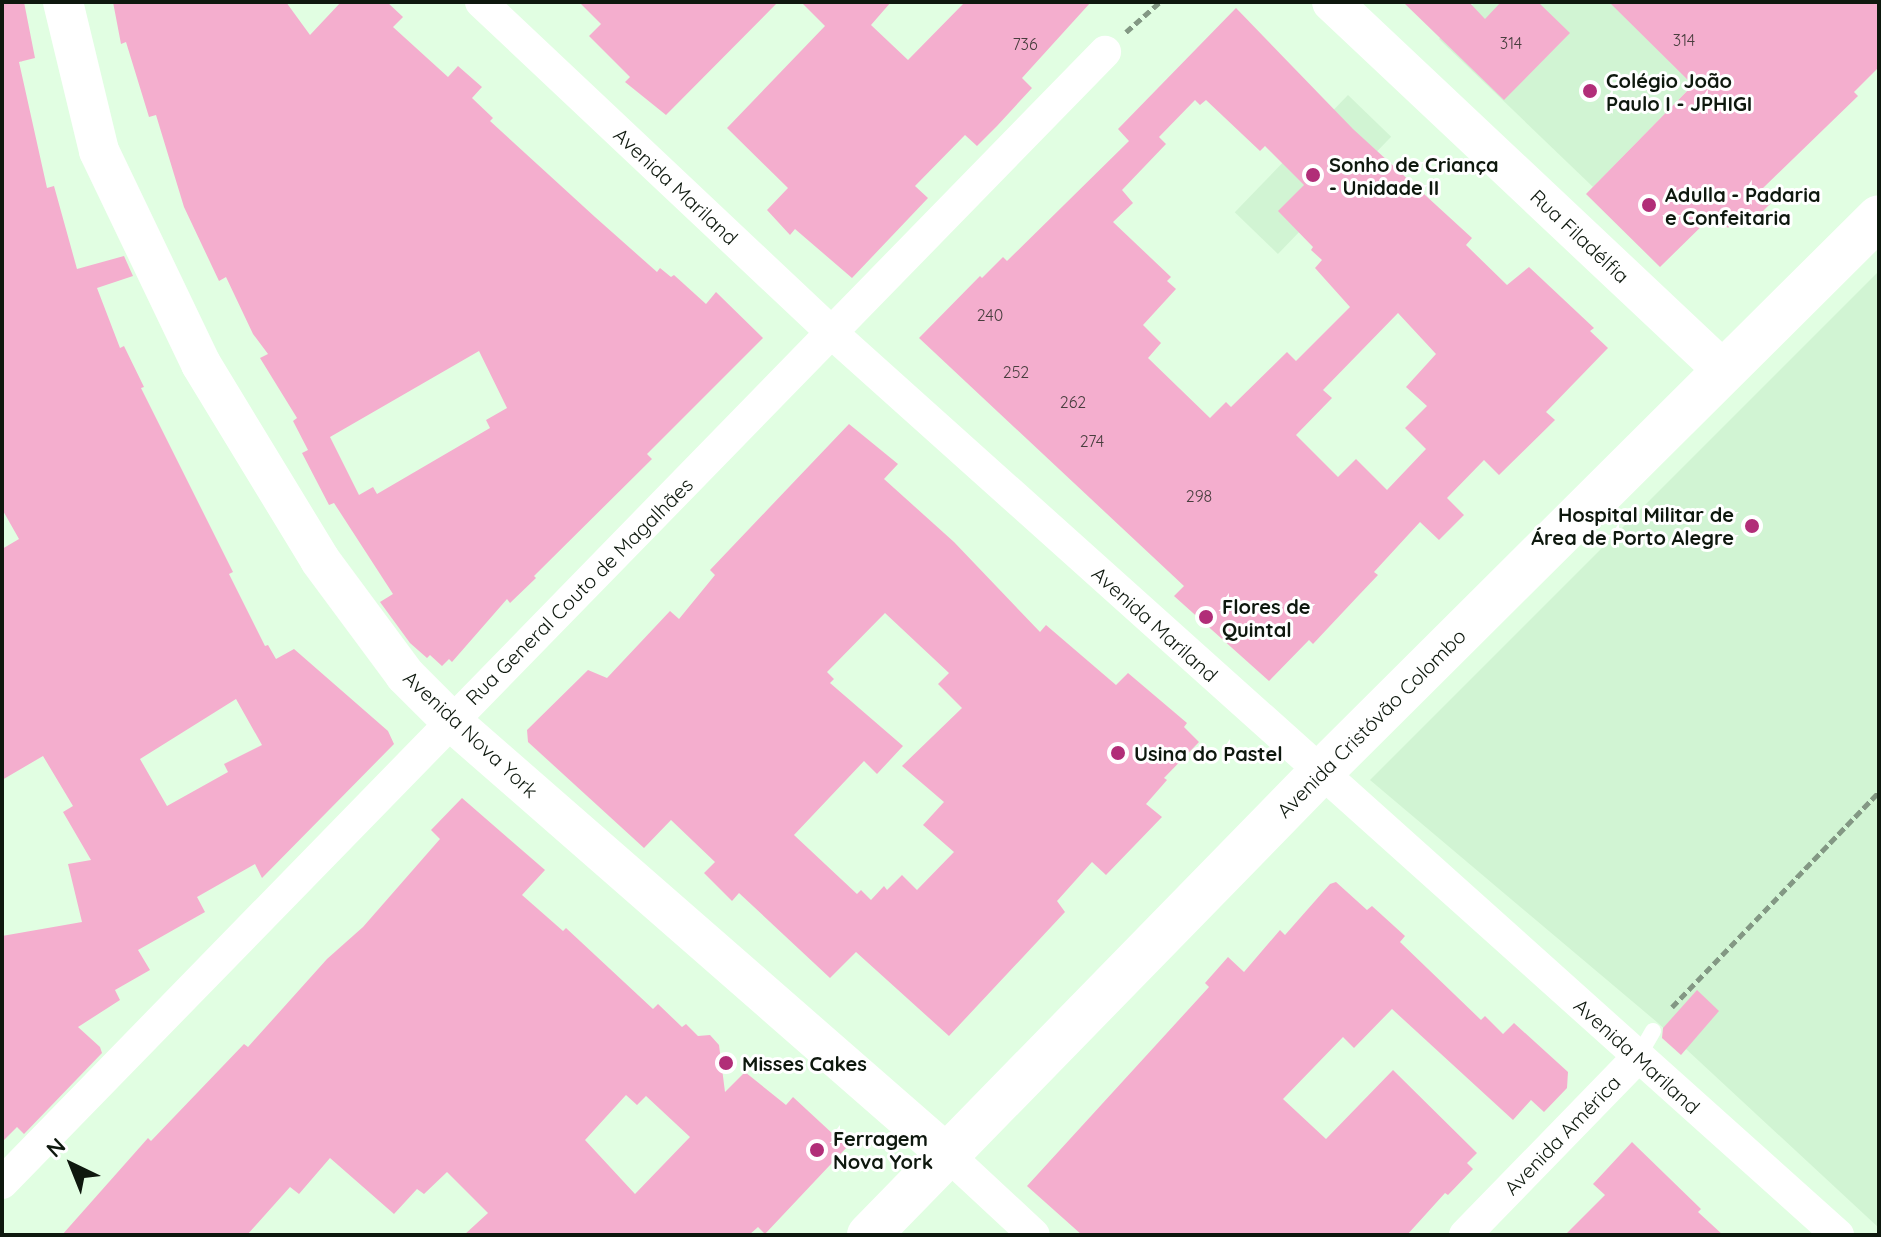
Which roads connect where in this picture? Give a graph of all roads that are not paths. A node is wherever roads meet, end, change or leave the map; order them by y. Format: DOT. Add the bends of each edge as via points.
graph roads {
  1 [pos="63,2"];
  2 [pos="481,2"];
  3 [pos="1332,2"];
  4 [pos="1105,52"];
  5 [pos="1879,217"];
  6 [pos="833,334"];
  7 [pos="1724,371"];
  8 [pos="451,721"];
  9 [pos="1320,773"];
  10 [pos="1646,1044"];
  11 [pos="948,1155"];
  12 [pos="2,1183"];
  13 [pos="1031,1234"];
  14 [pos="870,1235"];
  15 [pos="1465,1235"];
  16 [pos="1838,1235"];
  1 -- 8 [label="street, Avenida Nova York" via="99,151 201,364 320,560 405,675"];
  2 -- 6 [label="street, Avenida Mariland"];
  3 -- 7 [label="street, Rua Filadélfia"];
  4 -- 6 [label="street, Rua General Couto de Magalhães"];
  5 -- 7 [label="main road, Avenida Cristóvão Colombo"];
  6 -- 8 [label="street, Rua General Couto de Magalhães"];
  6 -- 9 [label="street, Avenida Mariland"];
  7 -- 9 [label="main road, Avenida Cristóvão Colombo"];
  8 -- 11 [label="street, Avenida Nova York"];
  8 -- 12 [label="street, Rua General Couto de Magalhães"];
  9 -- 10 [label="street, Avenida Mariland"];
  9 -- 11 [label="main road, Avenida Cristóvão Colombo"];
  10 -- 15 [label="street, Avenida América"];
  10 -- 16 [label="street, Avenida Mariland"];
  11 -- 13 [label="street, Avenida Nova York"];
  11 -- 14 [label="main road, Avenida Cristóvão Colombo"];
}
